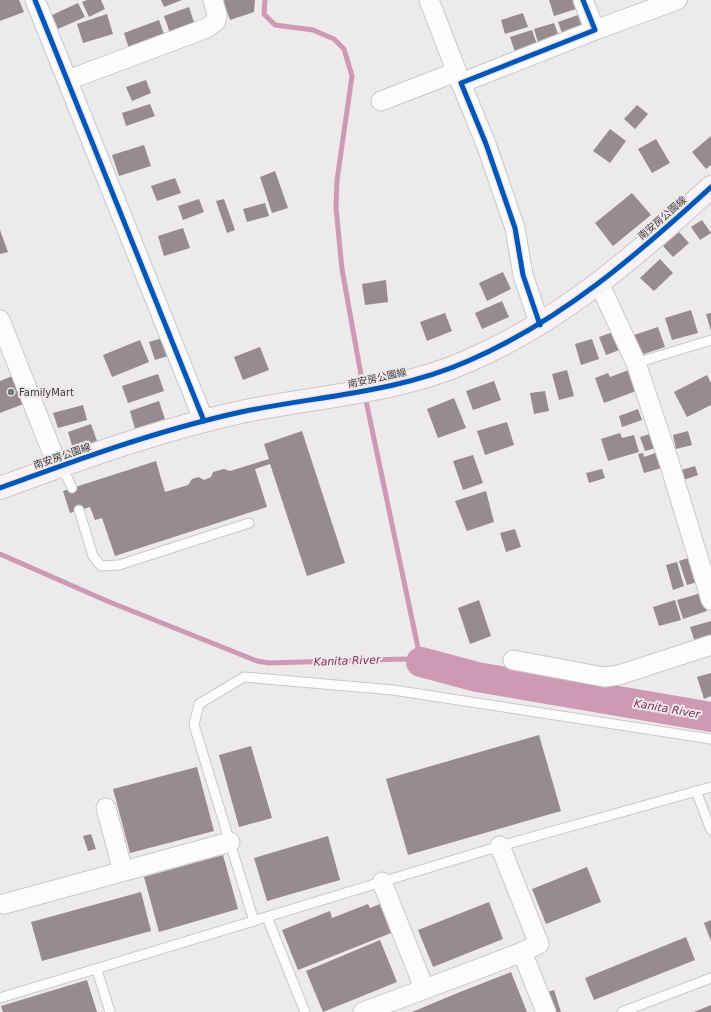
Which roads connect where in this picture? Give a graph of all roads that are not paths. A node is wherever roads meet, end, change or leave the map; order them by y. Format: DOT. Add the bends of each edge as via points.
graph roads {
  1 [pos="35,0"];
  2 [pos="213,0"];
  3 [pos="429,0"];
  4 [pos="583,0"];
  5 [pos="677,0"];
  6 [pos="595,30"];
  7 [pos="458,77"];
  8 [pos="68,80"];
  9 [pos="381,101"];
  10 [pos="711,187"];
  11 [pos="599,283"];
  12 [pos="0,320"];
  13 [pos="540,325"];
  14 [pos="711,340"];
  15 [pos="636,363"];
  16 [pos="204,421"];
  17 [pos="58,467"];
  18 [pos="0,488"];
  19 [pos="72,488"];
  20 [pos="79,510"];
  21 [pos="249,523"];
  22 [pos="711,600"];
  23 [pos="711,645"];
  24 [pos="513,660"];
  25 [pos="711,739"];
  26 [pos="711,787"];
  27 [pos="696,791"];
  28 [pos="106,808"];
  29 [pos="711,830"];
  30 [pos="230,842"];
  31 [pos="500,846"];
  32 [pos="123,871"];
  33 [pos="382,882"];
  34 [pos="4,904"];
  35 [pos="267,917"];
  36 [pos="254,921"];
  37 [pos="522,952"];
  38 [pos="97,970"];
  39 [pos="711,978"];
  40 [pos="424,988"];
  41 [pos="0,998"];
  42 [pos="110,1012"];
  43 [pos="306,1012"];
  44 [pos="363,1012"];
  45 [pos="546,1012"];
  46 [pos="622,1012"];
  1 -- 8 [label="street"];
  2 -- 8 [label="street" via="216,21 207,28"];
  3 -- 7 [label="street"];
  4 -- 6 [label="street"];
  5 -- 6 [label="street"];
  6 -- 7 [label="street"];
  7 -- 9 [label="street"];
  7 -- 13 [label="street" via="486,144 515,228 523,275"];
  8 -- 16 [label="street"];
  10 -- 11 [label="main road, 南安房公園線"];
  11 -- 13 [label="main road, 南安房公園線"];
  11 -- 15 [label="street"];
  12 -- 17 [label="street"];
  13 -- 16 [label="main road, 南安房公園線" via="467,362 425,377 381,388 290,402"];
  14 -- 15 [label="lane"];
  15 -- 22 [label="street"];
  16 -- 17 [label="main road, 南安房公園線"];
  17 -- 18 [label="main road, 南安房公園線"];
  17 -- 19 [label="lane"];
  20 -- 21 [label="lane" via="94,556 101,566 119,565"];
  23 -- 24 [label="street" via="619,675 604,677"];
  25 -- 30 [label="lane" via="393,690 244,677 199,704 194,725"];
  26 -- 27 [label="lane"];
  27 -- 29 [label="lane"];
  27 -- 31 [label="lane"];
  28 -- 32 [label="street"];
  30 -- 32 [label="street"];
  30 -- 36 [label="lane"];
  31 -- 33 [label="lane"];
  31 -- 37 [label="street" via="539,944"];
  32 -- 34 [label="street"];
  33 -- 35 [label="lane"];
  33 -- 40 [label="street"];
  35 -- 36 [label="lane"];
  35 -- 43 [label="lane"];
  36 -- 38 [label="lane"];
  37 -- 40 [label="street" via="450,981"];
  37 -- 45 [label="street"];
  38 -- 41 [label="lane"];
  38 -- 42 [label="lane"];
  39 -- 46 [label="lane"];
  40 -- 44 [label="street"];
}
